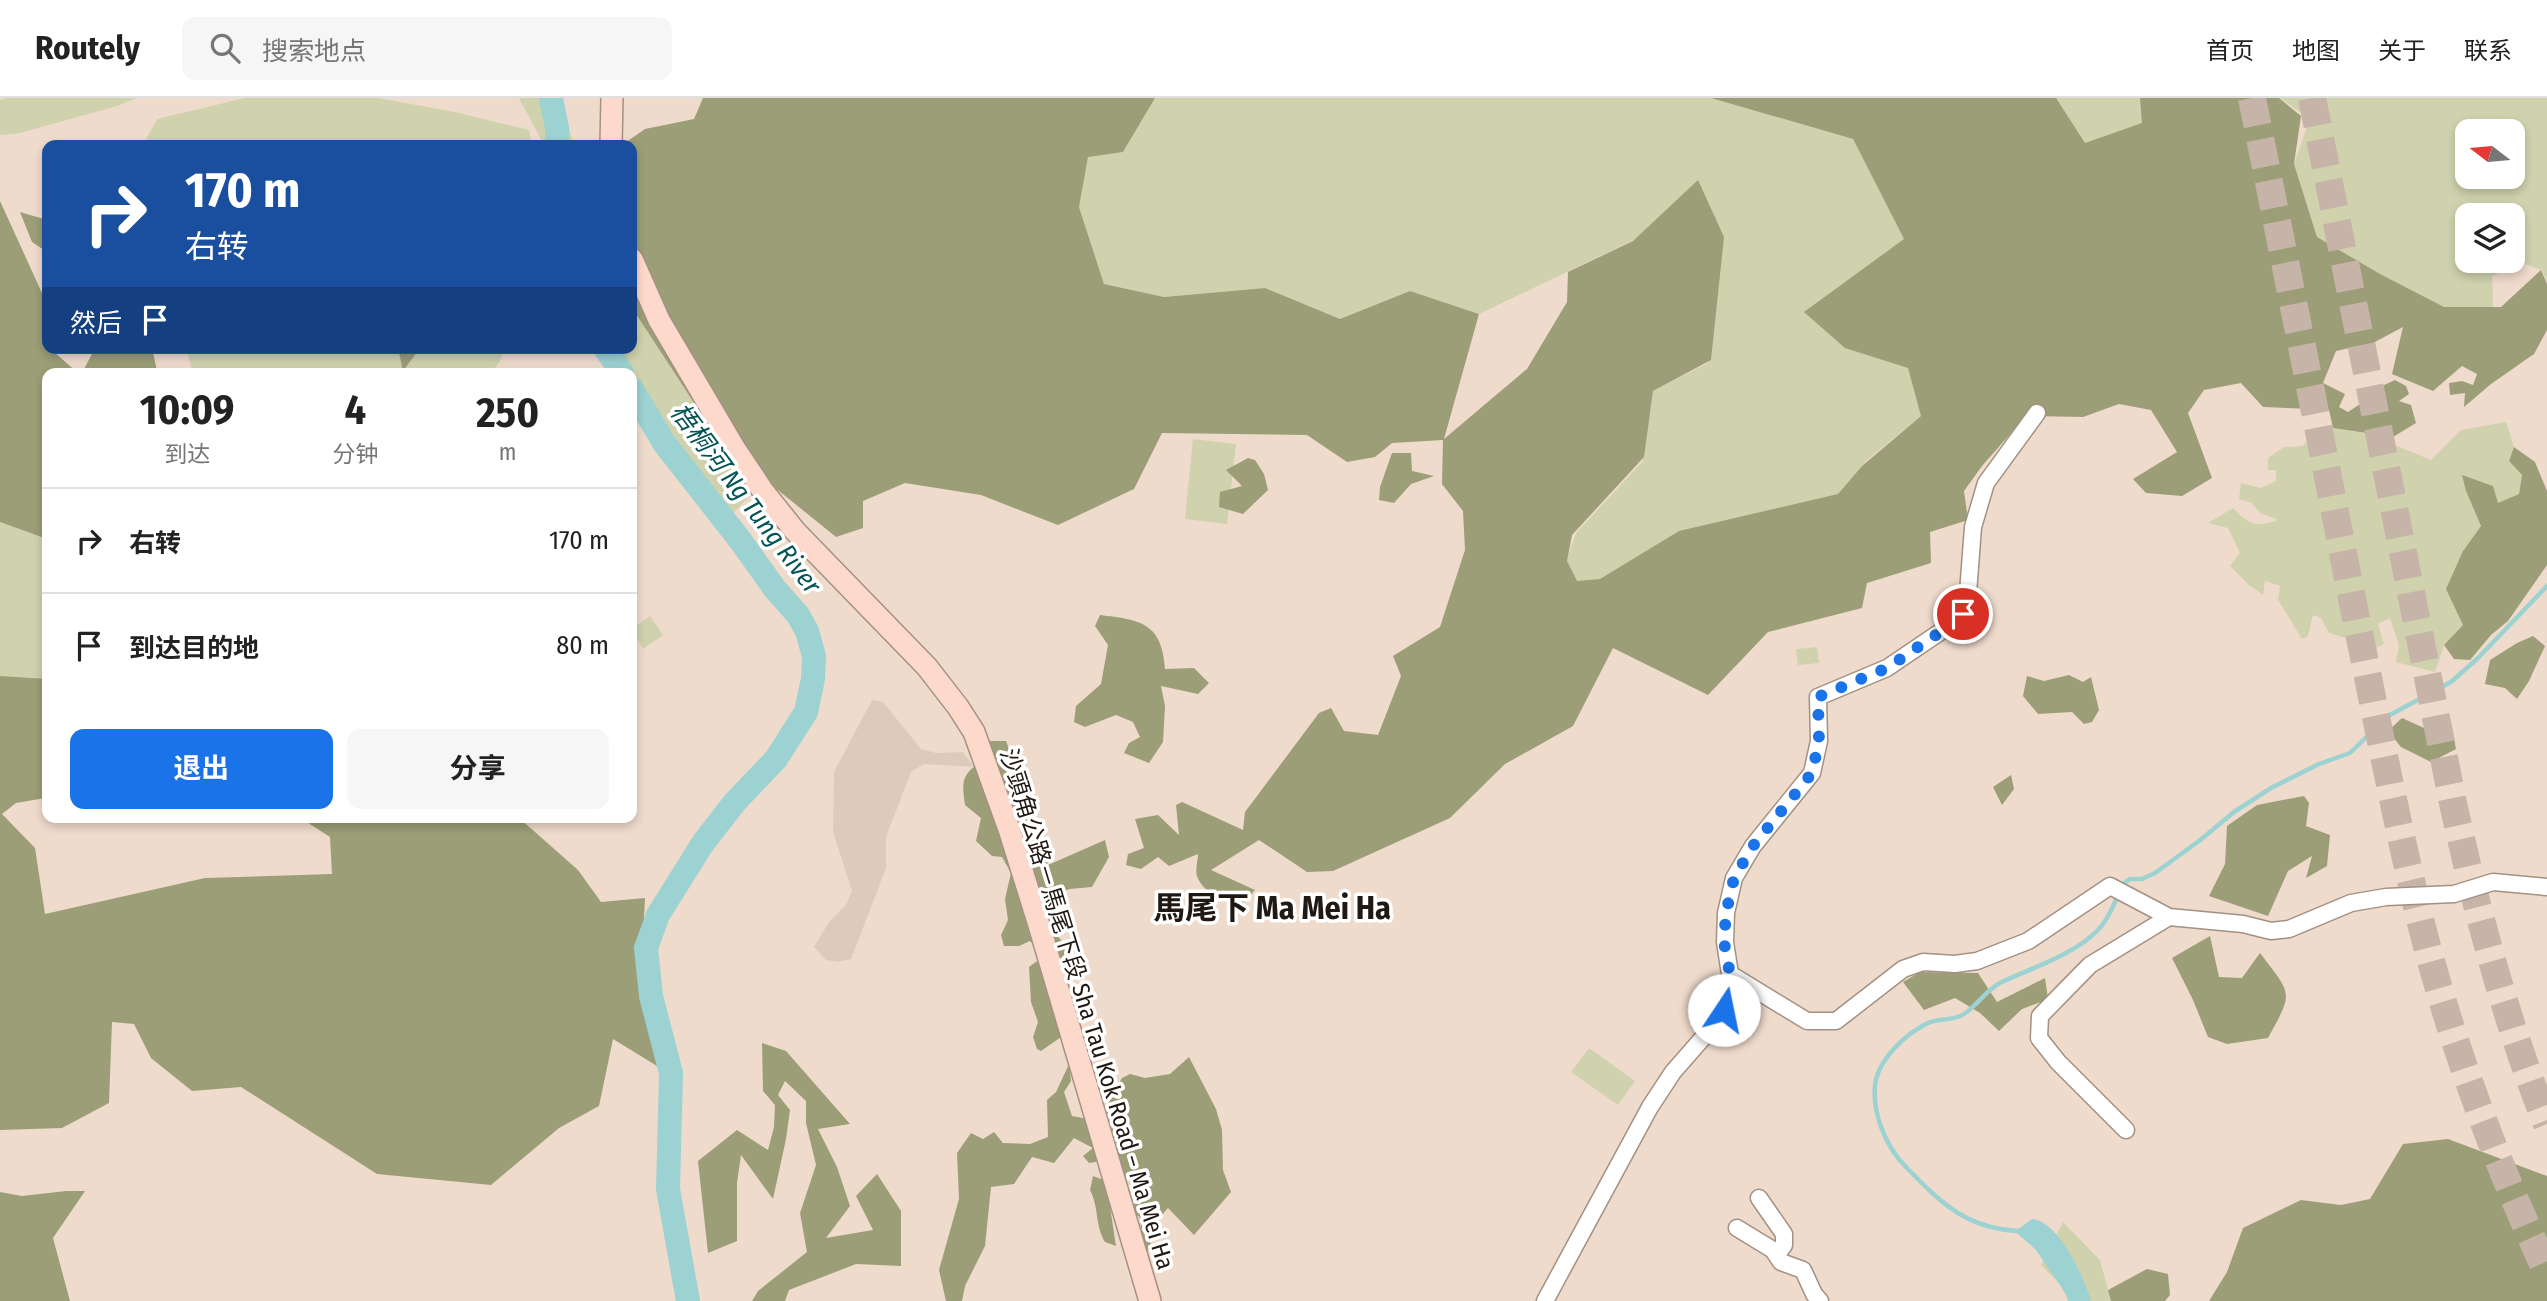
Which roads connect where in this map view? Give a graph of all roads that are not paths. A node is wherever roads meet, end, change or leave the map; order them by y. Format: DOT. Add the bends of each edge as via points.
graph roads {
  1 [pos="612,98"];
  2 [pos="611,140"];
  3 [pos="637,272"];
  4 [pos="2037,413"];
  5 [pos="2547,887"];
  6 [pos="2162,914"];
  7 [pos="1730,974"];
  8 [pos="2126,1130"];
  9 [pos="1759,1198"];
  10 [pos="1737,1228"];
  11 [pos="1777,1255"];
  12 [pos="1150,1301"];
  13 [pos="1545,1301"];
  14 [pos="1820,1301"];
  1 -- 2 [label="main road"];
  3 -- 12 [label="main road, 沙頭角公路－馬尾下段 Sha Tau Kok Road – Ma Mei Ha" via="665,330 763,491 795,531 927,667 974,732 1039,925"];
  4 -- 7 [label="street" via="1986,483 1973,527 1963,614 1887,668 1818,697 1819,741 1812,773 1753,846 1734,878 1724,942"];
  5 -- 6 [label="street" via="2493,882 2454,894 2363,901 2289,929 2271,931"];
  6 -- 7 [label="street" via="2110,886 2028,941 1977,961 1923,962 1903,970 1836,1021 1807,1021"];
  6 -- 8 [label="street" via="2090,965 2040,1016 2039,1038"];
  7 -- 13 [label="street" via="1721,1016 1650,1107"];
  9 -- 11 [label="street" via="1784,1234"];
  10 -- 11 [label="street"];
  11 -- 14 [label="street" via="1781,1262 1803,1270"];
}
